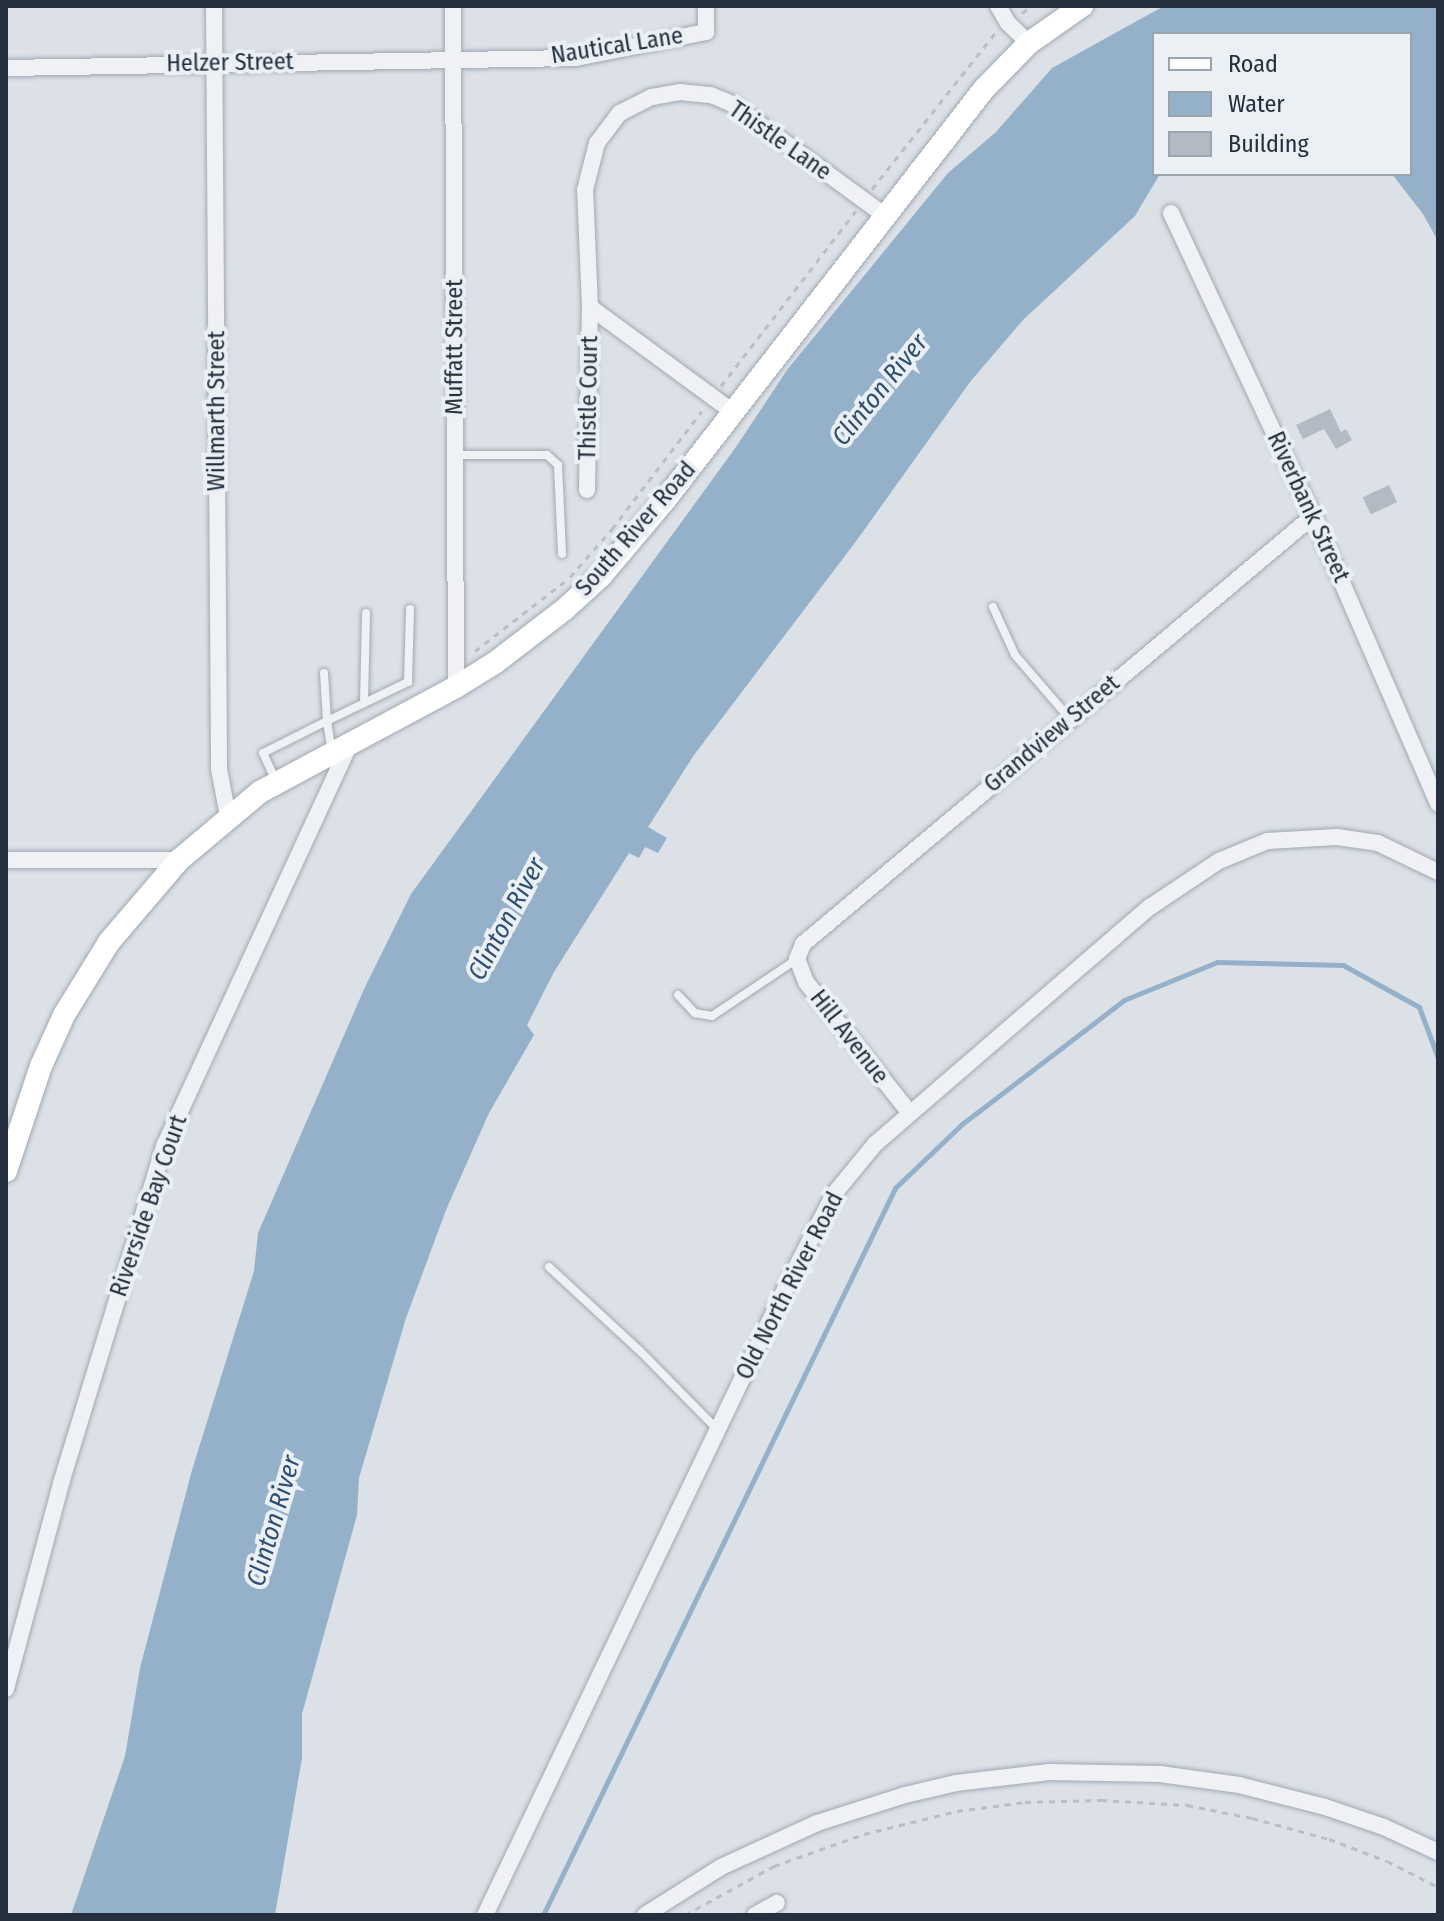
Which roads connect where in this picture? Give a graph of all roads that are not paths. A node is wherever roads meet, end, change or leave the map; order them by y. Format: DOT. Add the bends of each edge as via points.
graph roads {
  1 [pos="214,6"];
  2 [pos="453,6"];
  3 [pos="706,6"];
  4 [pos="998,6"];
  5 [pos="1082,6"];
  6 [pos="1029,43"];
  7 [pos="453,60"];
  8 [pos="215,63"];
  9 [pos="6,68"];
  10 [pos="1171,213"];
  11 [pos="884,215"];
  12 [pos="590,307"];
  13 [pos="733,412"];
  14 [pos="455,455"];
  15 [pos="587,490"];
  16 [pos="1313,516"];
  17 [pos="562,554"];
  18 [pos="993,607"];
  19 [pos="410,609"];
  20 [pos="366,613"];
  21 [pos="324,673"];
  22 [pos="456,676"];
  23 [pos="364,703"];
  24 [pos="1070,719"];
  25 [pos="327,721"];
  26 [pos="341,748"];
  27 [pos="277,782"];
  28 [pos="1438,804"];
  29 [pos="228,816"];
  30 [pos="6,860"];
  31 [pos="179,860"];
  32 [pos="1438,872"];
  33 [pos="797,959"];
  34 [pos="678,995"];
  35 [pos="909,1112"];
  36 [pos="7,1158"];
  37 [pos="549,1267"];
  38 [pos="718,1429"];
  39 [pos="6,1689"];
  40 [pos="1438,1852"];
  41 [pos="777,1903"];
  42 [pos="485,1915"];
  43 [pos="645,1915"];
  44 [pos="755,1915"];
  1 -- 8 [label="street, Willmarth Street"];
  2 -- 7 [label="street, Muffatt Street"];
  3 -- 7 [label="street, Nautical Lane" via="706,32 576,58"];
  4 -- 6 [label="street"];
  5 -- 6 [label="street, South River Road"];
  6 -- 11 [label="street, South River Road" via="984,89"];
  7 -- 8 [label="street, Helzer Street"];
  7 -- 14 [label="street, Muffatt Street"];
  8 -- 9 [label="street, Helzer Street"];
  8 -- 29 [label="street, Willmarth Street" via="219,769"];
  10 -- 16 [label="street, Riverbank Street"];
  11 -- 12 [label="street, Thistle Lane" via="732,104 711,95 680,92 652,97 620,113 597,143 585,190"];
  11 -- 13 [label="street, South River Road"];
  12 -- 13 [label="street"];
  12 -- 15 [label="street, Thistle Court"];
  13 -- 22 [label="street, South River Road" via="601,576 531,637"];
  14 -- 17 [label="lane" via="547,455 558,465"];
  14 -- 22 [label="street, Muffatt Street"];
  16 -- 24 [label="street, Grandview Street"];
  16 -- 28 [label="street, Riverbank Street"];
  18 -- 24 [label="lane" via="1015,655"];
  19 -- 23 [label="lane" via="408,682"];
  20 -- 23 [label="lane"];
  21 -- 25 [label="lane"];
  22 -- 26 [label="street, South River Road"];
  23 -- 25 [label="lane"];
  24 -- 33 [label="street, Grandview Street" via="807,938"];
  25 -- 26 [label="lane"];
  25 -- 27 [label="lane" via="263,753"];
  26 -- 27 [label="street, South River Road"];
  26 -- 39 [label="street, Riverside Bay Court" via="165,1144 62,1480"];
  27 -- 29 [label="street, South River Road"];
  29 -- 31 [label="street, South River Road"];
  30 -- 31 [label="street"];
  31 -- 36 [label="street, South River Road" via="109,942 70,1004"];
  32 -- 35 [label="street, Old North River Road" via="1378,843 1337,837 1284,838 1242,850 1150,907"];
  33 -- 34 [label="lane" via="712,1016 695,1013"];
  33 -- 35 [label="street, Hill Avenue" via="806,982"];
  35 -- 38 [label="street, Old North River Road" via="834,1194"];
  37 -- 38 [label="lane"];
  38 -- 42 [label="street, Old North River Road"];
  40 -- 43 [label="street" via="1325,1807 1239,1785 1160,1774 1049,1772 956,1783 817,1823 721,1867"];
  41 -- 44 [label="street"];
}
